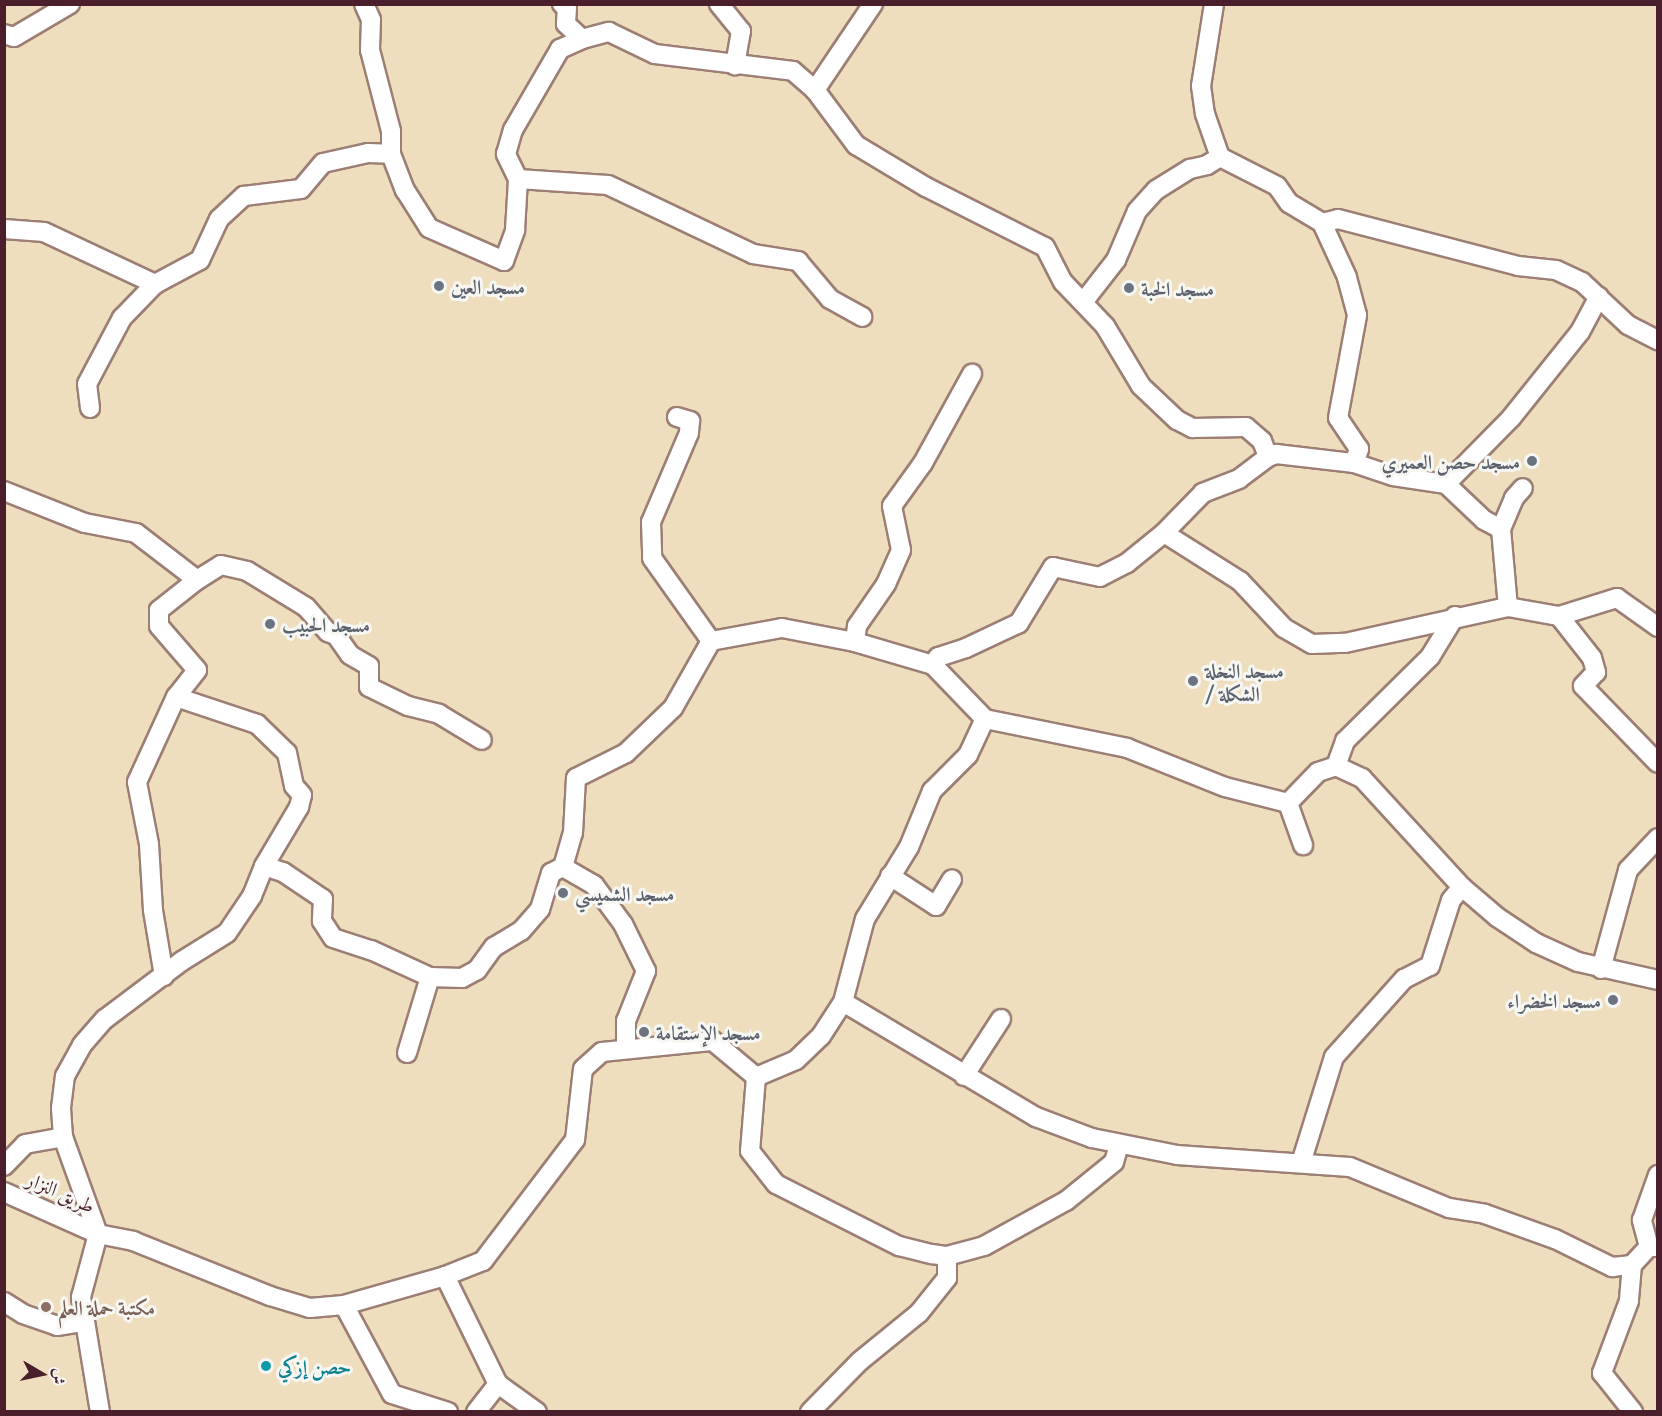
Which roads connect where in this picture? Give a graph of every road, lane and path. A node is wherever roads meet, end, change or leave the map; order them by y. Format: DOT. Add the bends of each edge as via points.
graph roads {
  1 [pos="70,4"];
  2 [pos="364,4"];
  3 [pos="562,4"];
  4 [pos="719,4"];
  5 [pos="873,4"];
  6 [pos="1214,4"];
  7 [pos="4,34"];
  8 [pos="582,39"];
  9 [pos="735,65"];
  10 [pos="815,90"];
  11 [pos="392,154"];
  12 [pos="1220,157"];
  13 [pos="518,179"];
  14 [pos="1322,223"];
  15 [pos="4,229"];
  16 [pos="155,284"];
  17 [pos="1599,297"];
  18 [pos="1084,301"];
  19 [pos="862,317"];
  20 [pos="1658,340"];
  21 [pos="972,374"];
  22 [pos="90,408"];
  23 [pos="677,417"];
  24 [pos="1268,456"];
  25 [pos="1354,463"];
  26 [pos="1446,484"];
  27 [pos="1523,488"];
  28 [pos="4,491"];
  29 [pos="1501,529"];
  30 [pos="1164,533"];
  31 [pos="197,580"];
  32 [pos="1508,607"];
  33 [pos="1455,616"];
  34 [pos="1559,616"];
  35 [pos="1658,627"];
  36 [pos="711,641"];
  37 [pos="855,642"];
  38 [pos="933,665"];
  39 [pos="176,697"];
  40 [pos="985,719"];
  41 [pos="482,740"];
  42 [pos="1658,763"];
  43 [pos="1336,766"];
  44 [pos="1288,803"];
  45 [pos="1658,838"];
  46 [pos="1303,845"];
  47 [pos="264,866"];
  48 [pos="563,867"];
  49 [pos="890,876"];
  50 [pos="951,879"];
  51 [pos="1462,887"];
  52 [pos="1601,969"];
  53 [pos="164,976"];
  54 [pos="430,977"];
  55 [pos="1658,980"];
  56 [pos="843,1002"];
  57 [pos="1001,1019"];
  58 [pos="626,1048"];
  59 [pos="407,1053"];
  60 [pos="964,1076"];
  61 [pos="756,1077"];
  62 [pos="63,1137"];
  63 [pos="1119,1145"];
  64 [pos="1301,1163"];
  65 [pos="4,1166"];
  66 [pos="1658,1175"];
  67 [pos="4,1192"];
  68 [pos="98,1234"];
  69 [pos="1653,1247"];
  70 [pos="947,1256"];
  71 [pos="1632,1265"];
  72 [pos="445,1276"];
  73 [pos="4,1302"];
  74 [pos="344,1305"];
  75 [pos="82,1322"];
  76 [pos="498,1384"];
  77 [pos="100,1412"];
  78 [pos="448,1412"];
  79 [pos="476,1412"];
  80 [pos="537,1412"];
  81 [pos="810,1412"];
  82 [pos="1633,1412"];
  1 -- 7 [label="street" via="14,37"];
  2 -- 11 [label="street" via="371,20 370,50 391,131"];
  3 -- 8 [label="street" via="567,8 566,24"];
  4 -- 9 [label="street" via="741,31"];
  5 -- 10 [label="street"];
  6 -- 12 [label="street" via="1202,86 1205,114"];
  8 -- 9 [label="street" via="609,32 655,54"];
  8 -- 13 [label="street" via="560,49 513,130 506,154"];
  9 -- 10 [label="street" via="793,71"];
  10 -- 18 [label="street" via="856,145 926,187 1045,247 1063,282"];
  11 -- 13 [label="street" via="405,190 429,228 504,261 515,230"];
  11 -- 16 [label="street" via="368,153 323,163 301,189 244,195 219,219 201,260"];
  12 -- 14 [label="street" via="1277,186 1289,203"];
  12 -- 18 [label="street" via="1190,169 1156,190 1137,211 1116,260"];
  13 -- 19 [label="street" via="608,185 753,254 798,261 830,299"];
  14 -- 17 [label="street" via="1338,219 1518,266 1556,270 1582,282"];
  14 -- 25 [label="street" via="1347,277 1357,315 1338,418 1359,449"];
  15 -- 16 [label="street" via="44,232"];
  16 -- 22 [label="street" via="122,318 87,384"];
  17 -- 20 [label="street" via="1628,325"];
  17 -- 26 [label="street" via="1580,332 1518,409"];
  18 -- 24 [label="street" via="1105,326 1141,386 1177,420 1193,428 1246,428 1262,441"];
  21 -- 37 [label="street" via="923,463 892,506 901,550 886,584 857,626"];
  23 -- 36 [label="street" via="690,421 689,433 651,522 652,558"];
  24 -- 25 [label="street"];
  24 -- 30 [label="street" via="1239,479 1203,493"];
  25 -- 26 [label="street" via="1392,476"];
  26 -- 29 [label="street" via="1484,519"];
  27 -- 29 [label="street" via="1514,498"];
  28 -- 31 [label="street" via="85,523 136,533"];
  29 -- 32 [label="street"];
  30 -- 33 [label="street" via="1240,581 1284,628 1312,644 1345,643"];
  30 -- 38 [label="street" via="1100,577 1053,567 1019,622 938,657"];
  31 -- 39 [label="street" via="159,610 159,626 197,670"];
  31 -- 41 [label="street" via="221,566 247,571 306,607 328,632 336,635 350,655 369,666 369,687 408,706 439,714"];
  32 -- 33 [label="street"];
  32 -- 34 [label="street"];
  33 -- 43 [label="street" via="1430,657 1345,741"];
  34 -- 35 [label="street" via="1617,598"];
  34 -- 42 [label="street" via="1592,658 1596,672 1583,686"];
  36 -- 37 [label="street" via="782,628"];
  36 -- 48 [label="street" via="673,708 626,753 576,778 573,833"];
  37 -- 38 [label="street"];
  38 -- 40 [label="street"];
  39 -- 47 [label="street" via="257,724 287,753 294,786 302,795 300,807"];
  39 -- 53 [label="street" via="137,782 149,844 153,910"];
  40 -- 44 [label="street" via="1097,740 1226,787"];
  40 -- 49 [label="street" via="968,755 932,792 909,847"];
  43 -- 44 [label="street" via="1318,772"];
  43 -- 51 [label="street" via="1362,778"];
  44 -- 46 [label="street"];
  45 -- 52 [label="street" via="1628,870"];
  47 -- 53 [label="street" via="252,896 227,933"];
  47 -- 54 [label="street" via="283,872 323,899 322,921 333,938 371,950"];
  48 -- 54 [label="street" via="550,873 540,909 521,931 494,948 477,970 462,978"];
  48 -- 58 [label="street" via="594,885 623,924 646,971 626,1022"];
  49 -- 50 [label="street" via="936,906"];
  49 -- 56 [label="street" via="865,920"];
  51 -- 52 [label="street" via="1536,943"];
  51 -- 64 [label="street" via="1451,900 1430,966 1404,979 1334,1057"];
  52 -- 55 [label="street"];
  53 -- 62 [label="street" via="105,1019 82,1045 65,1076"];
  54 -- 59 [label="street"];
  56 -- 60 [label="street"];
  56 -- 61 [label="street" via="821,1036 796,1060"];
  57 -- 60 [label="street"];
  58 -- 61 [label="street, طريق النزار" via="668,1048 713,1041"];
  58 -- 72 [label="street, طريق النزار" via="602,1052 583,1069 575,1140 526,1209 483,1262"];
  60 -- 63 [label="street" via="1036,1117"];
  61 -- 70 [label="street" via="750,1151 776,1184 899,1246"];
  62 -- 65 [label="street" via="25,1144"];
  62 -- 68 [label="street"];
  63 -- 64 [label="street" via="1177,1155"];
  63 -- 70 [label="street" via="1114,1162 1066,1202 984,1246"];
  64 -- 71 [label="street" via="1350,1167 1449,1208 1485,1214 1555,1239 1612,1267"];
  66 -- 69 [label="street" via="1642,1220"];
  67 -- 68 [label="street, طريق النزار"];
  68 -- 74 [label="street, طريق النزار" via="133,1241 310,1308"];
  68 -- 75 [label="street" via="81,1298"];
  69 -- 71 [label="street"];
  70 -- 81 [label="street" via="947,1278 919,1313 860,1361"];
  71 -- 82 [label="street" via="1629,1301 1602,1373"];
  72 -- 74 [label="street, طريق النزار"];
  72 -- 76 [label="street"];
  73 -- 75 [label="street" via="23,1314 57,1326"];
  74 -- 78 [label="street" via="392,1394"];
  75 -- 77 [label="street"];
  76 -- 79 [label="street"];
  76 -- 80 [label="street"];
}
